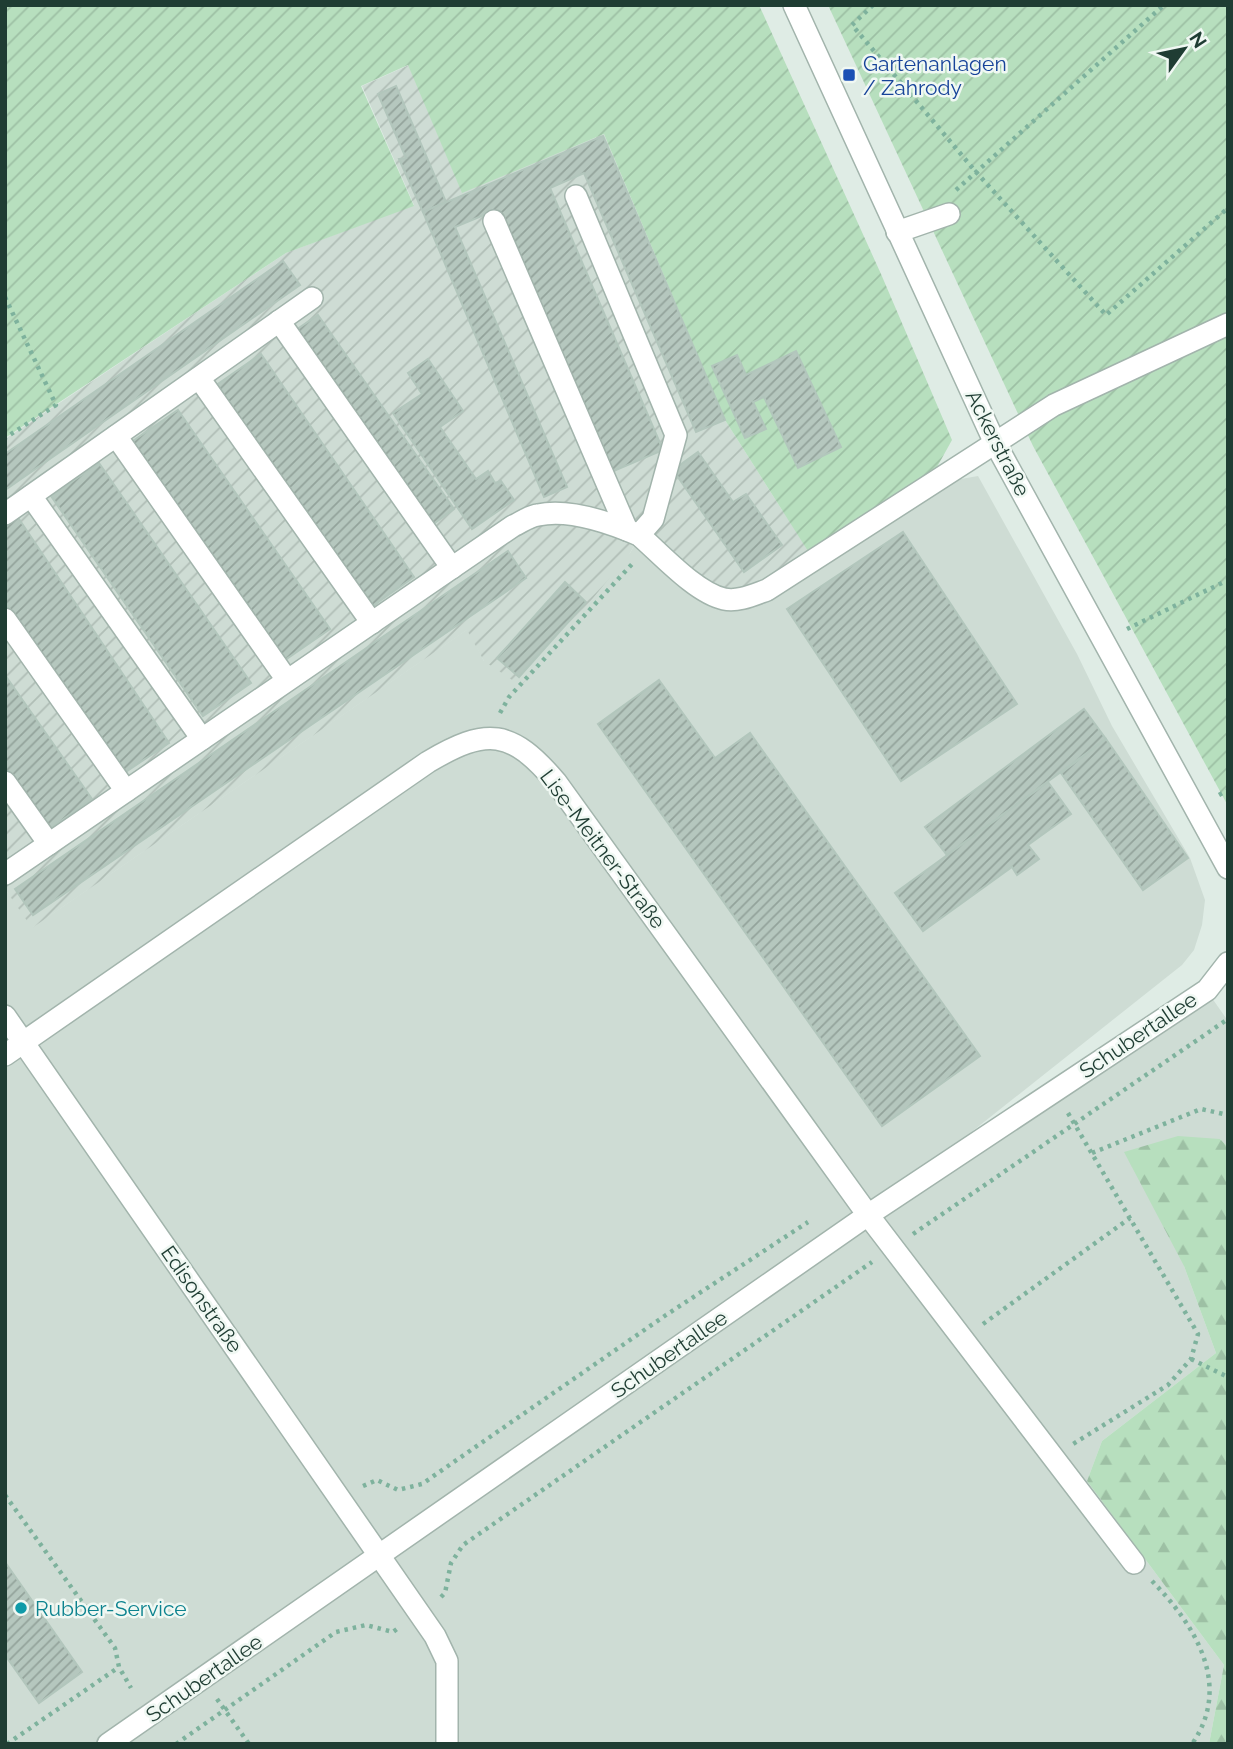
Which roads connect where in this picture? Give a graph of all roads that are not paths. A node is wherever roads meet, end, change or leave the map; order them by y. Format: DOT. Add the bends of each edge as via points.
graph roads {
  1 [pos="794,5"];
  2 [pos="576,195"];
  3 [pos="949,214"];
  4 [pos="494,221"];
  5 [pos="897,232"];
  6 [pos="312,298"];
  7 [pos="279,321"];
  8 [pos="1228,324"];
  9 [pos="199,378"];
  10 [pos="116,436"];
  11 [pos="994,441"];
  12 [pos="31,496"];
  13 [pos="5,514"];
  14 [pos="639,537"];
  15 [pos="452,568"];
  16 [pos="5,619"];
  17 [pos="372,623"];
  18 [pos="287,680"];
  19 [pos="202,739"];
  20 [pos="5,782"];
  21 [pos="126,791"];
  22 [pos="49,844"];
  23 [pos="1228,868"];
  24 [pos="5,874"];
  25 [pos="1228,963"];
  26 [pos="5,1016"];
  27 [pos="24,1042"];
  28 [pos="5,1055"];
  29 [pos="868,1215"];
  30 [pos="380,1555"];
  31 [pos="1134,1563"];
  32 [pos="108,1744"];
  33 [pos="447,1744"];
  1 -- 5 [label="street, Ackerstraße"];
  2 -- 14 [label="street" via="676,435 653,519"];
  3 -- 5 [label="street"];
  4 -- 14 [label="street"];
  5 -- 11 [label="street, Ackerstraße"];
  6 -- 7 [label="street"];
  7 -- 9 [label="street"];
  7 -- 15 [label="street"];
  8 -- 11 [label="street" via="1054,405"];
  9 -- 10 [label="street"];
  9 -- 17 [label="street"];
  10 -- 12 [label="street"];
  10 -- 18 [label="street"];
  11 -- 14 [label="street" via="747,598 726,600 711,594"];
  11 -- 23 [label="street, Ackerstraße"];
  12 -- 13 [label="street"];
  12 -- 19 [label="street"];
  14 -- 15 [label="street" via="571,516 538,514"];
  15 -- 17 [label="street"];
  16 -- 21 [label="street"];
  17 -- 18 [label="street"];
  18 -- 19 [label="street"];
  19 -- 21 [label="street"];
  20 -- 22 [label="street"];
  21 -- 22 [label="street"];
  22 -- 24 [label="street"];
  25 -- 29 [label="street, Schubertallee" via="1206,990"];
  26 -- 27 [label="street, Edisonstraße"];
  27 -- 28 [label="street"];
  27 -- 29 [label="street, Lise-Meitner-Straße" via="428,762 460,743 487,737 509,741 556,782"];
  27 -- 30 [label="street, Edisonstraße"];
  29 -- 30 [label="street, Schubertallee"];
  29 -- 31 [label="street, Lise-Meitner-Straße"];
  30 -- 32 [label="street, Schubertallee"];
  30 -- 33 [label="street, Edisonstraße" via="447,1661"];
}
